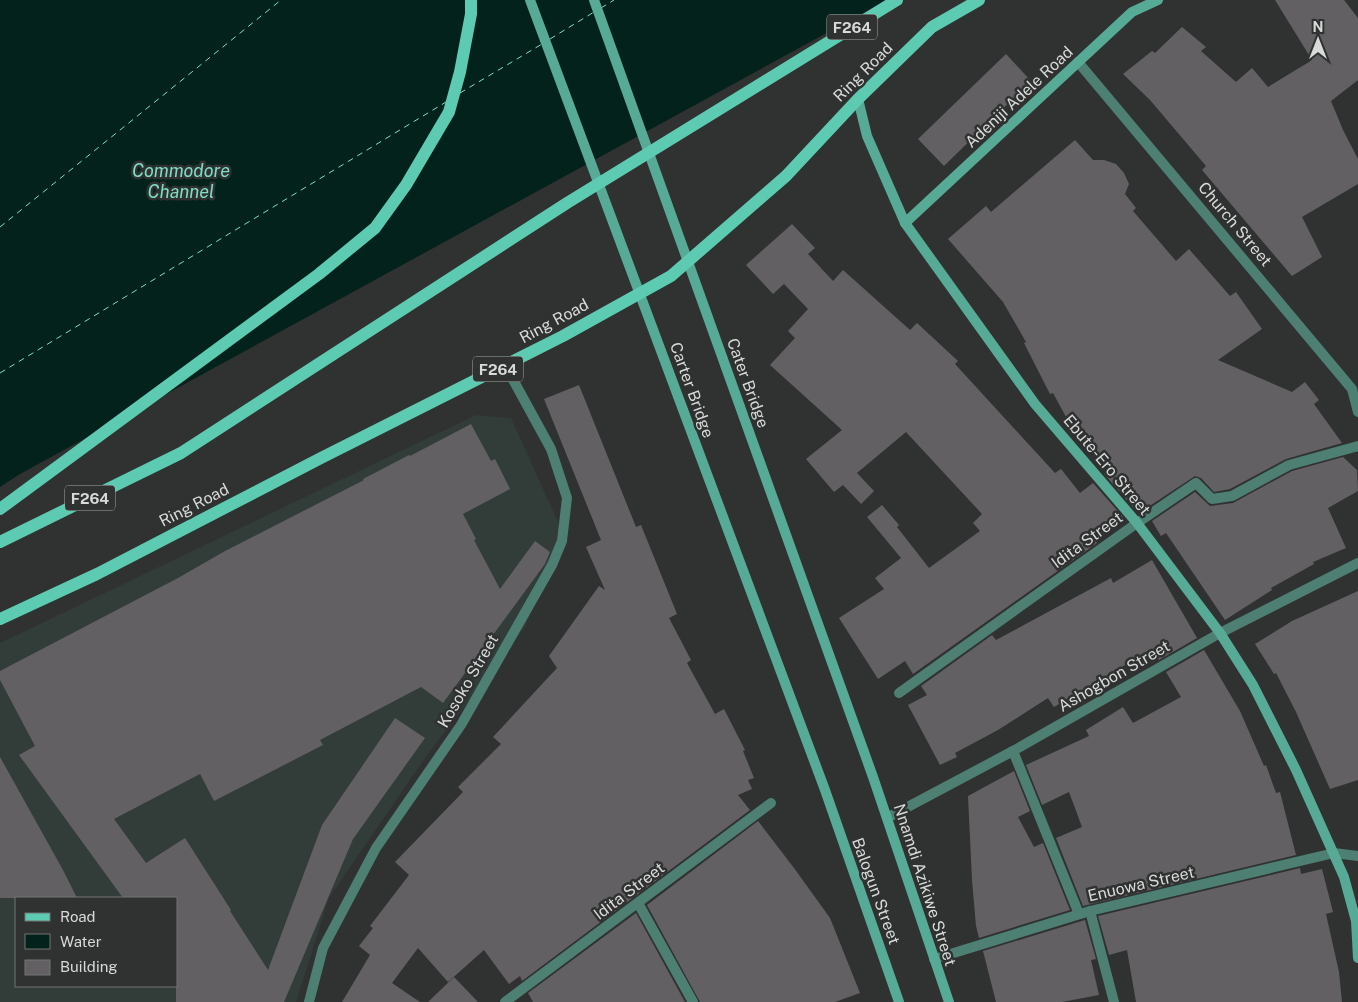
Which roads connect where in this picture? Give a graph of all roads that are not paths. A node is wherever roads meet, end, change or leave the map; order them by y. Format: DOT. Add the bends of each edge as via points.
graph roads {
  1 [pos="471,0"];
  2 [pos="530,0"];
  3 [pos="594,0"];
  4 [pos="896,0"];
  5 [pos="979,0"];
  6 [pos="1158,0"];
  7 [pos="1078,62"];
  8 [pos="858,99"];
  9 [pos="905,223"];
  10 [pos="506,365"];
  11 [pos="1358,412"];
  12 [pos="1358,446"];
  13 [pos="0,509"];
  14 [pos="1137,523"];
  15 [pos="0,542"];
  16 [pos="1358,563"];
  17 [pos="0,619"];
  18 [pos="1220,633"];
  19 [pos="899,693"];
  20 [pos="1013,751"];
  21 [pos="873,777"];
  22 [pos="825,790"];
  23 [pos="771,803"];
  24 [pos="887,818"];
  25 [pos="1334,853"];
  26 [pos="1358,856"];
  27 [pos="638,903"];
  28 [pos="1090,911"];
  29 [pos="1078,914"];
  30 [pos="934,958"];
  31 [pos="1358,958"];
  32 [pos="512,1000"];
  33 [pos="309,1002"];
  34 [pos="692,1002"];
  35 [pos="900,1002"];
  36 [pos="949,1002"];
  37 [pos="1114,1002"];
  1 -- 13 [label="main road" via="464,53 449,112 406,185 375,228 320,274"];
  2 -- 22 [label="main road, Carter Bridge"];
  3 -- 21 [label="main road, Cater Bridge"];
  4 -- 15 [label="main road, F264" via="567,203 181,453"];
  5 -- 8 [label="main road, Ring Road / F264" via="932,28"];
  6 -- 7 [label="main road, Adeniji Adele Road" via="1132,12"];
  7 -- 9 [label="main road, Adeniji Adele Road"];
  7 -- 11 [label="street, Church Street" via="1352,389"];
  8 -- 9 [label="main road, Ebute-Ero Street" via="868,136"];
  8 -- 10 [label="main road, Ring Road / F264" via="786,176 670,276"];
  9 -- 14 [label="main road, Ebute-Ero Street" via="1035,404"];
  10 -- 17 [label="main road, Ring Road / F264" via="97,574"];
  10 -- 33 [label="street, Kosoko Street" via="551,449 567,498 562,541 552,565 461,725 376,848 323,948"];
  12 -- 14 [label="street, Idita Street" via="1289,465 1232,496 1212,499 1196,484"];
  14 -- 18 [label="main road, Ebute-Ero Street"];
  14 -- 19 [label="street, Idita Street"];
  16 -- 18 [label="street, Ashogbon Street"];
  18 -- 20 [label="street, Ashogbon Street"];
  18 -- 25 [label="main road, Ebute-Ero Street" via="1254,685"];
  20 -- 24 [label="street, Ashogbon Street"];
  20 -- 29 [label="street"];
  21 -- 24 [label="main road, Nnamdi Azikiwe Street"];
  22 -- 35 [label="main road, Balogun Street"];
  23 -- 27 [label="street, Idita Street"];
  24 -- 30 [label="main road, Nnamdi Azikiwe Street"];
  25 -- 26 [label="street, Enuowa Street"];
  25 -- 28 [label="street, Enuowa Street"];
  25 -- 31 [label="main road, Ebute-Ero Street" via="1356,921"];
  27 -- 32 [label="street, Idita Street"];
  27 -- 34 [label="street"];
  28 -- 29 [label="street, Enuowa Street"];
  28 -- 37 [label="street"];
  29 -- 30 [label="street, Enuowa Street"];
  30 -- 36 [label="main road, Nnamdi Azikiwe Street"];
}
